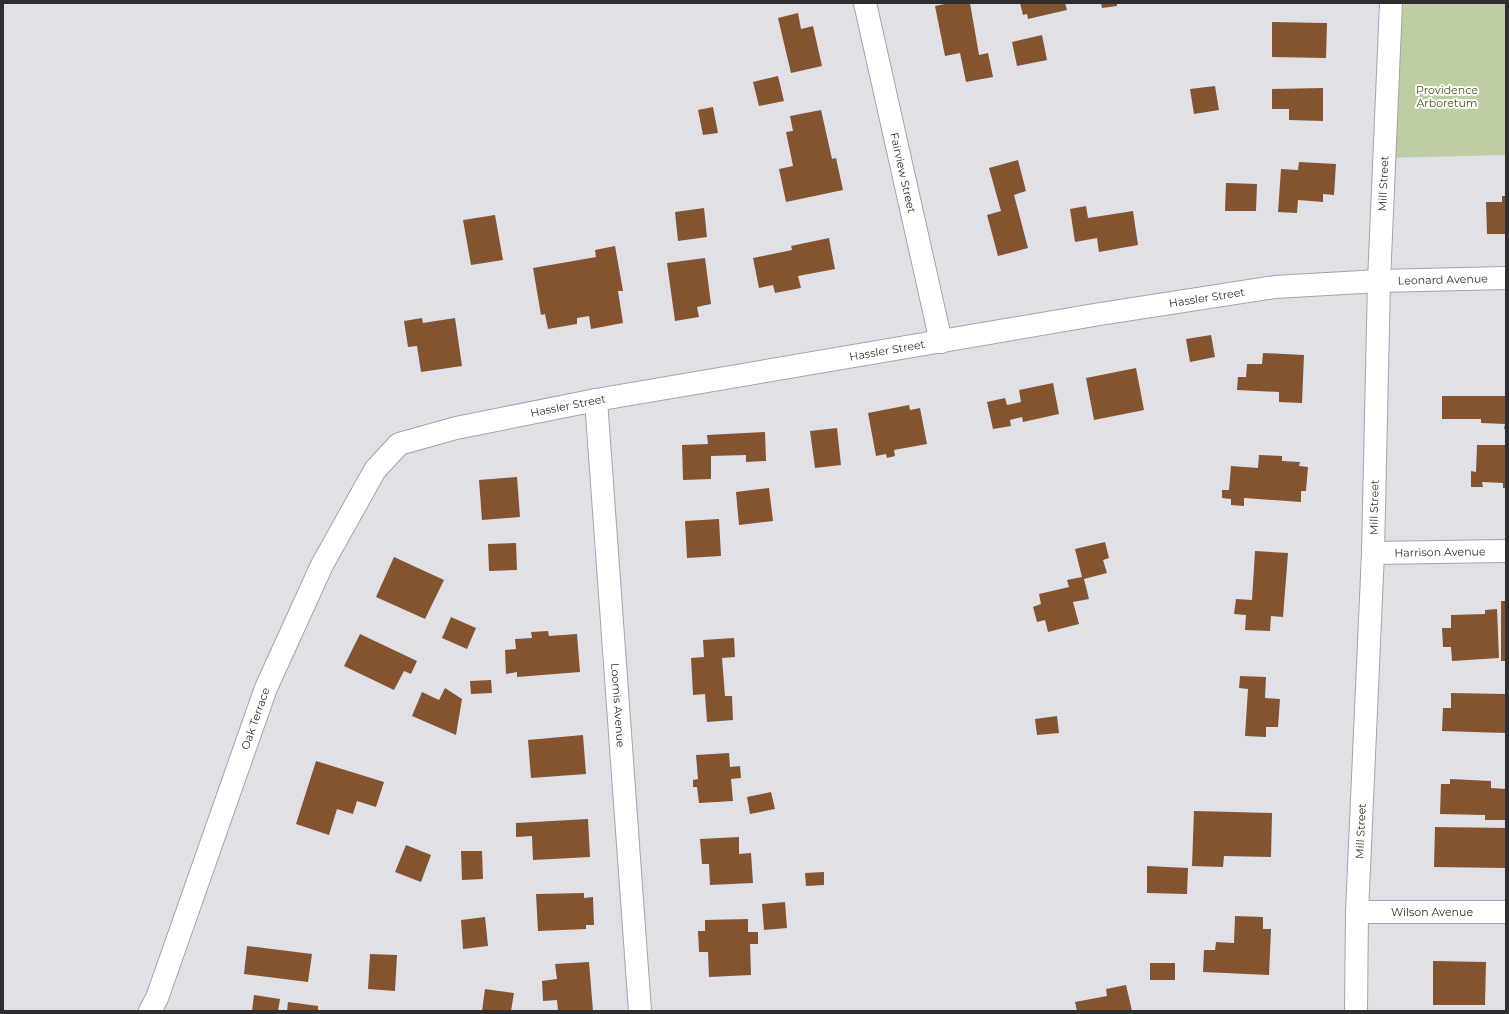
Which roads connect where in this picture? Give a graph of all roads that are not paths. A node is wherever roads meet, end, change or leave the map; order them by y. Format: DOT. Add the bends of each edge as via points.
graph roads {
  1 [pos="865,3"];
  2 [pos="1391,3"];
  3 [pos="1506,278"];
  4 [pos="1379,281"];
  5 [pos="941,342"];
  6 [pos="596,400"];
  7 [pos="399,444"];
  8 [pos="1506,551"];
  9 [pos="1374,553"];
  10 [pos="1357,912"];
  11 [pos="1506,912"];
  12 [pos="150,1011"];
  13 [pos="640,1011"];
  14 [pos="1356,1011"];
  1 -- 5 [label="street, Fairview Street"];
  2 -- 4 [label="street, Mill Street"];
  3 -- 4 [label="street, Leonard Avenue"];
  4 -- 5 [label="street, Hassler Street" via="1275,287"];
  4 -- 9 [label="street, Mill Street"];
  5 -- 6 [label="street, Hassler Street"];
  6 -- 7 [label="street, Hassler Street" via="456,428"];
  6 -- 13 [label="street, Loomis Avenue"];
  7 -- 12 [label="street, Oak Terrace" via="375,470 322,565 266,688 157,998"];
  8 -- 9 [label="street, Harrison Avenue"];
  9 -- 10 [label="street, Mill Street"];
  10 -- 11 [label="street, Wilson Avenue"];
  10 -- 14 [label="street, Mill Street"];
}
